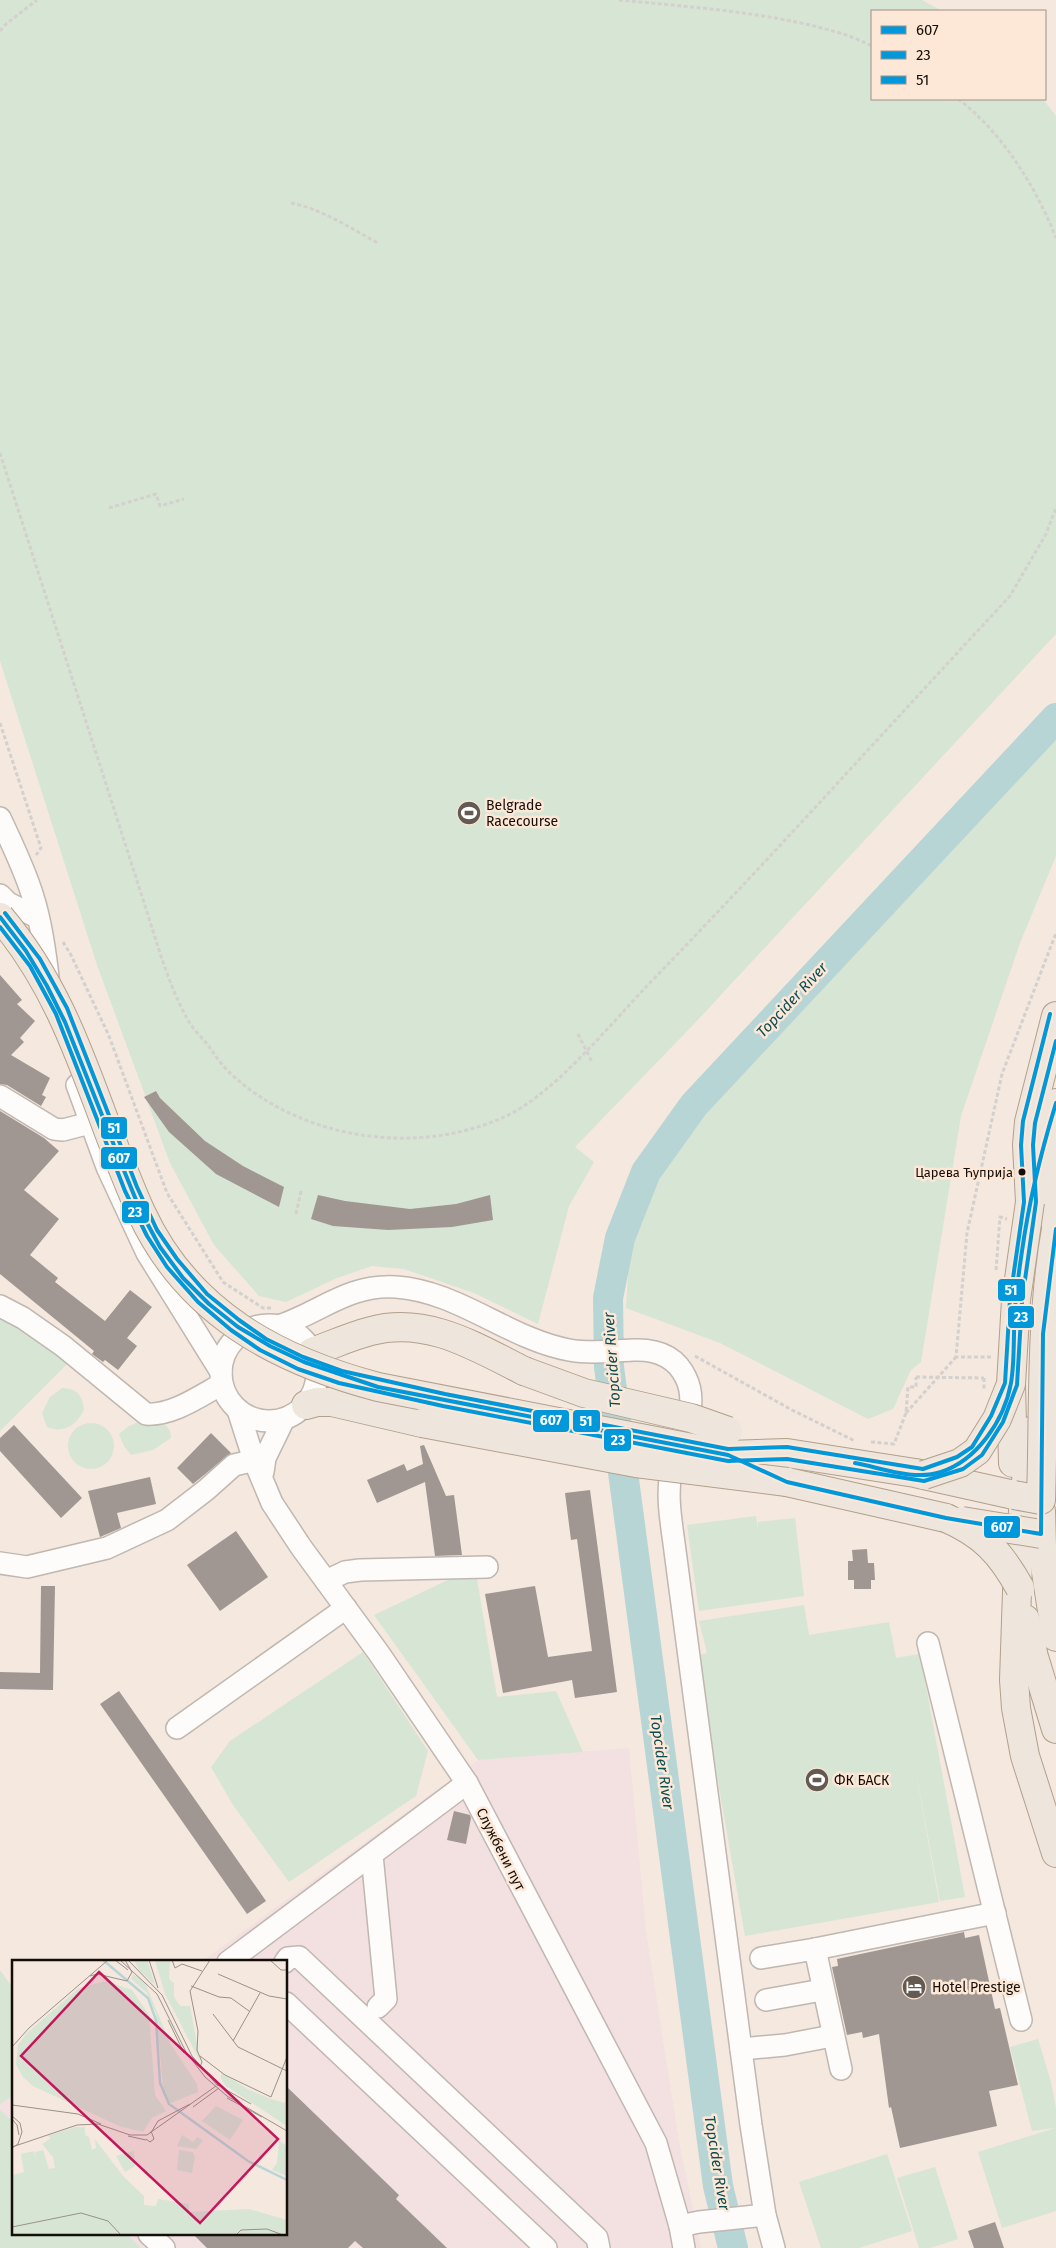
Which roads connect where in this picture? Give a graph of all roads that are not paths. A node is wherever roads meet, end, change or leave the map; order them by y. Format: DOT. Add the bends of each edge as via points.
graph roads {
  1 [pos="0,818"];
  2 [pos="0,895"];
  3 [pos="0,917"];
  4 [pos="37,917"];
  5 [pos="1056,1016"];
  6 [pos="0,1096"];
  7 [pos="1056,1103"];
  8 [pos="90,1123"];
  9 [pos="1056,1167"];
  10 [pos="1030,1202"];
  11 [pos="1049,1254"];
  12 [pos="166,1285"];
  13 [pos="0,1306"];
  14 [pos="323,1306"];
  15 [pos="276,1317"];
  16 [pos="247,1330"];
  17 [pos="308,1345"];
  18 [pos="222,1378"];
  19 [pos="1011,1384"];
  20 [pos="238,1410"];
  21 [pos="295,1412"];
  22 [pos="787,1453"];
  23 [pos="728,1455"];
  24 [pos="1030,1455"];
  25 [pos="260,1466"];
  26 [pos="924,1475"];
  27 [pos="787,1482"];
  28 [pos="1014,1495"];
  29 [pos="1041,1500"];
  30 [pos="946,1518"];
  31 [pos="1015,1530"];
  32 [pos="1048,1542"];
  33 [pos="0,1563"];
  34 [pos="487,1567"];
  35 [pos="326,1581"];
  36 [pos="1020,1588"];
  37 [pos="346,1608"];
  38 [pos="1056,1637"];
  39 [pos="928,1643"];
  40 [pos="177,1728"];
  41 [pos="1056,1729"];
  42 [pos="467,1783"];
  43 [pos="1056,1853"];
  44 [pos="372,1855"];
  45 [pos="995,1913"];
  46 [pos="815,1949"];
  47 [pos="760,1958"];
  48 [pos="231,1960"];
  49 [pos="286,1960"];
  50 [pos="822,1990"];
  51 [pos="766,2000"];
  52 [pos="288,2005"];
  53 [pos="378,2007"];
  54 [pos="1022,2020"];
  55 [pos="832,2036"];
  56 [pos="741,2049"];
  57 [pos="840,2068"];
  58 [pos="758,2216"];
  59 [pos="690,2224"];
  60 [pos="151,2236"];
  61 [pos="164,2248"];
  62 [pos="546,2248"];
  63 [pos="599,2248"];
  64 [pos="684,2248"];
  65 [pos="774,2248"];
  1 -- 4 [label="street" via="25,873"];
  2 -- 4 [label="street" via="8,903"];
  3 -- 23 [label="main road, bridge" via="36,963 62,1012 131,1189 152,1233 181,1275 235,1325 286,1356 350,1380"];
  4 -- 8 [label="street" via="51,1002"];
  5 -- 10 [label="main road" via="1029,1122"];
  6 -- 8 [label="street" via="54,1129"];
  7 -- 10 [label="main road"];
  8 -- 12 [label="street" via="126,1212"];
  9 -- 11 [label="main road"];
  10 -- 19 [label="main road, bridge" via="1016,1300"];
  11 -- 24 [label="main road" via="1030,1378"];
  11 -- 29 [label="main road, bridge" via="1043,1334"];
  12 -- 16 [label="street" via="208,1323"];
  12 -- 18 [label="street"];
  13 -- 18 [label="street" via="63,1346 146,1414 156,1415 170,1410"];
  14 -- 15 [label="street" via="307,1315"];
  14 -- 17 [label="street"];
  14 -- 56 [label="street" via="362,1290 380,1287 408,1289 450,1302 548,1344 589,1352 652,1351 671,1359 681,1368 691,1390 692,1403 671,1472 669,1496"];
  15 -- 16 [label="street"];
  15 -- 17 [label="street"];
  16 -- 18 [label="street" via="228,1347 222,1363"];
  17 -- 21 [label="street" via="317,1365 317,1382 311,1398"];
  17 -- 22 [label="main road, bridge" via="385,1328 427,1329 453,1336 550,1382 691,1418"];
  18 -- 20 [label="street" via="230,1401"];
  19 -- 26 [label="main road, bridge" via="977,1451 960,1463"];
  19 -- 28 [label="main road, bridge"];
  20 -- 21 [label="street" via="260,1420"];
  20 -- 25 [label="street, Службени пут"];
  21 -- 25 [label="street"];
  21 -- 27 [label="main road, bridge" via="317,1402 332,1402 422,1423 636,1463"];
  22 -- 23 [label="main road"];
  22 -- 26 [label="main road"];
  23 -- 27 [label="main road, bridge"];
  24 -- 32 [label="main road"];
  24 -- 43 [label="main road" via="1018,1562 1015,1699 1026,1756"];
  25 -- 33 [label="street" via="234,1465 167,1520 107,1548 28,1567"];
  25 -- 35 [label="street, Службени пут" via="272,1503"];
  26 -- 28 [label="main road"];
  27 -- 30 [label="main road"];
  28 -- 29 [label="main road, bridge"];
  28 -- 31 [label="main road"];
  29 -- 32 [label="main road"];
  30 -- 31 [label="main road, bridge"];
  30 -- 36 [label="main road, bridge" via="988,1542 1005,1562"];
  31 -- 32 [label="main road, bridge"];
  31 -- 36 [label="main road"];
  32 -- 38 [label="main road"];
  34 -- 35 [label="street" via="360,1570 345,1572"];
  35 -- 37 [label="street, Службени пут"];
  36 -- 41 [label="main road" via="1028,1634"];
  37 -- 40 [label="street"];
  37 -- 42 [label="street, Службени пут"];
  39 -- 45 [label="street"];
  42 -- 44 [label="street"];
  42 -- 59 [label="street, Службени пут" via="656,2143"];
  44 -- 48 [label="street"];
  44 -- 53 [label="street" via="386,1999"];
  45 -- 46 [label="street"];
  45 -- 54 [label="street"];
  46 -- 47 [label="street"];
  46 -- 50 [label="street"];
  49 -- 63 [label="street" via="299,1957 597,2238"];
  50 -- 51 [label="street"];
  50 -- 55 [label="street"];
  52 -- 62 [label="street"];
  55 -- 56 [label="street"];
  55 -- 57 [label="street"];
  56 -- 58 [label="street"];
  58 -- 59 [label="street"];
  58 -- 65 [label="street"];
  59 -- 64 [label="street, Службени пут"];
  60 -- 61 [label="street"];
}
